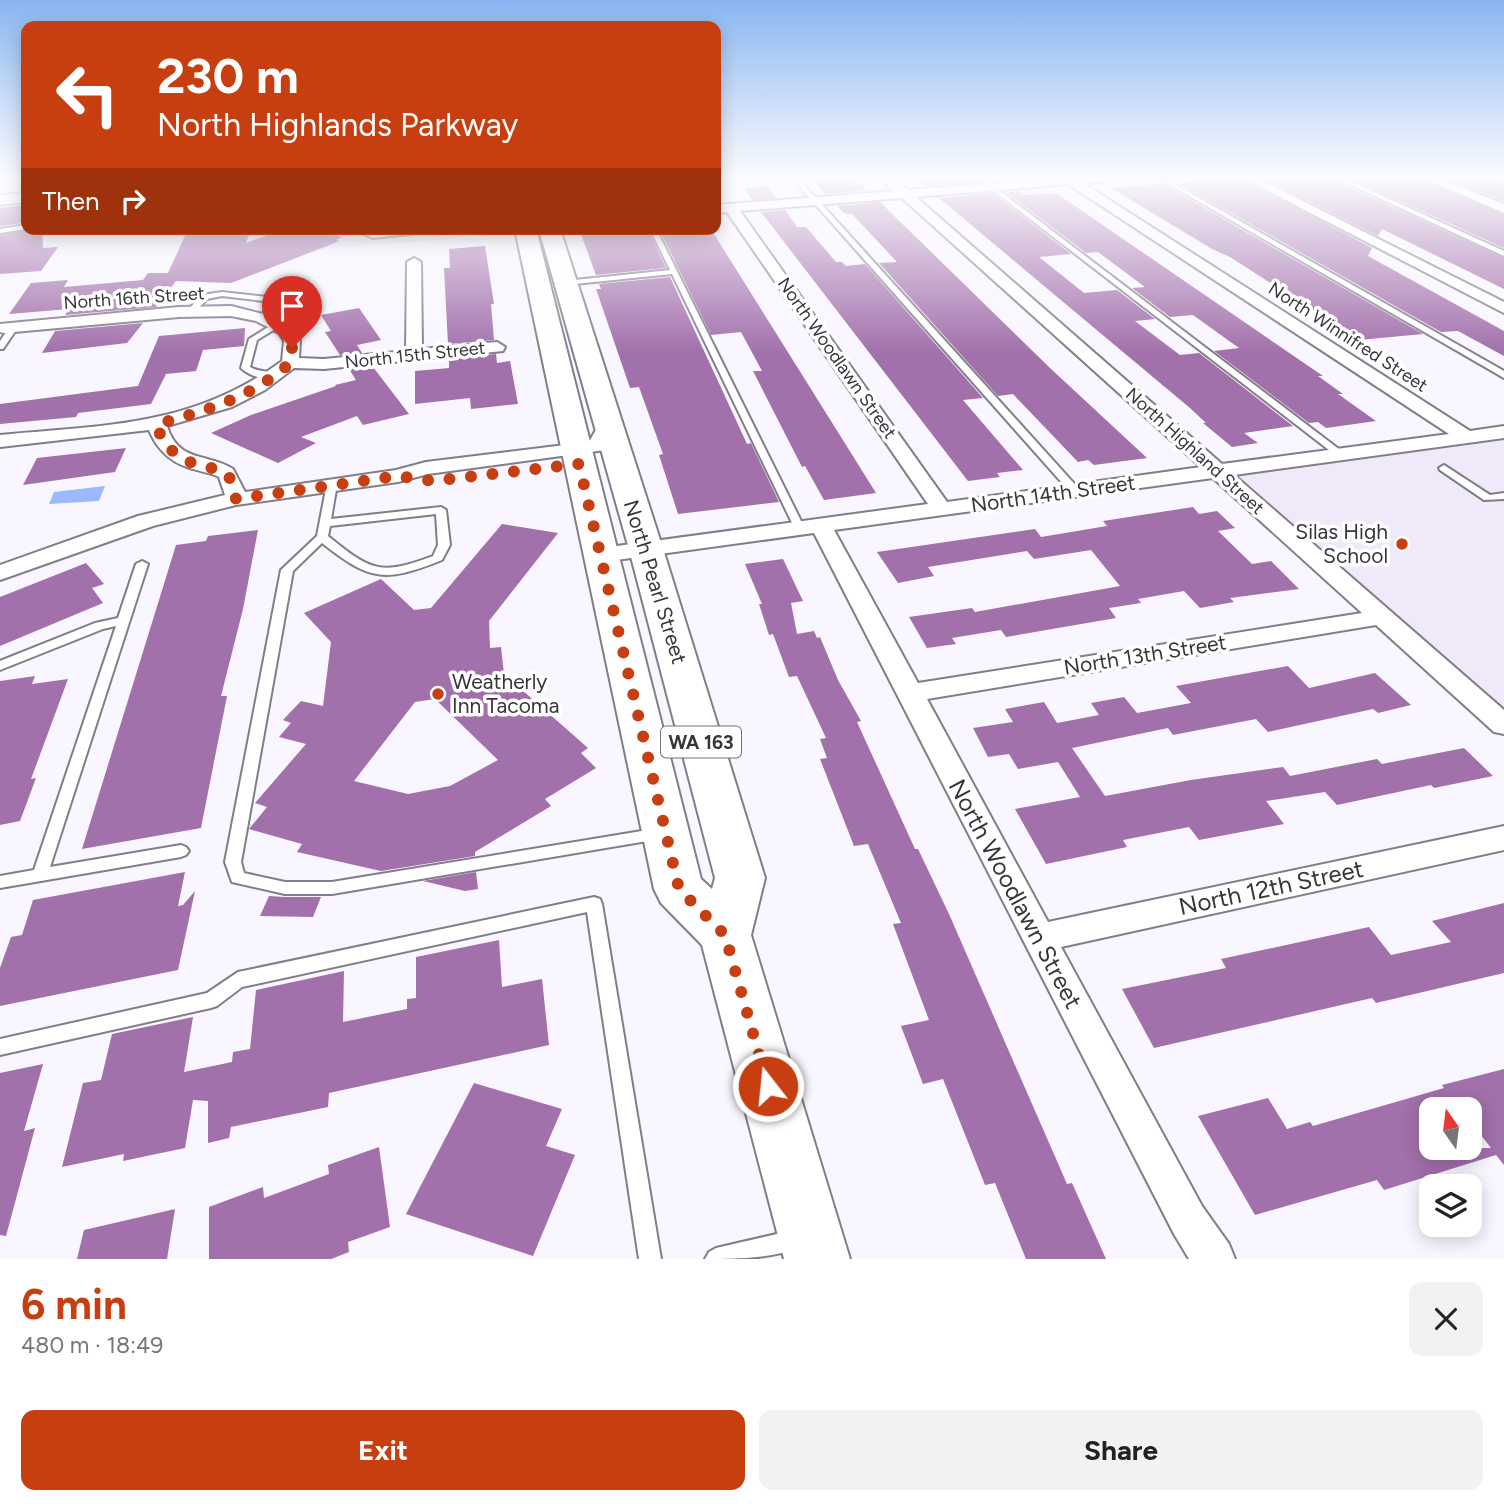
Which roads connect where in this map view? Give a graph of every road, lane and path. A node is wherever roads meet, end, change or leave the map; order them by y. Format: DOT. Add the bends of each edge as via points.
graph roads {
  1 [pos="527,237"];
  2 [pos="551,237"];
  3 [pos="657,237"];
  4 [pos="744,237"];
  5 [pos="849,237"];
  6 [pos="952,237"];
  7 [pos="1057,237"];
  8 [pos="1158,237"];
  9 [pos="1265,237"];
  10 [pos="1365,237"];
  11 [pos="1467,237"];
  12 [pos="1504,254"];
  13 [pos="414,262"];
  14 [pos="674,272"];
  15 [pos="565,283"];
  16 [pos="1504,308"];
  17 [pos="191,311"];
  18 [pos="268,322"];
  19 [pos="9,327"];
  20 [pos="0,347"];
  21 [pos="497,347"];
  22 [pos="414,355"];
  23 [pos="290,363"];
  24 [pos="1504,375"];
  25 [pos="276,376"];
  26 [pos="609,423"];
  27 [pos="157,424"];
  28 [pos="1504,432"];
  29 [pos="1468,437"];
  30 [pos="1,443"];
  31 [pos="1341,455"];
  32 [pos="577,457"];
  33 [pos="200,466"];
  34 [pos="1444,468"];
  35 [pos="1218,471"];
  36 [pos="332,484"];
  37 [pos="627,490"];
  38 [pos="1075,491"];
  39 [pos="1504,496"];
  40 [pos="236,499"];
  41 [pos="211,505"];
  42 [pos="942,509"];
  43 [pos="810,527"];
  44 [pos="324,530"];
  45 [pos="646,549"];
  46 [pos="602,555"];
  47 [pos="142,564"];
  48 [pos="0,573"];
  49 [pos="1382,617"];
  50 [pos="124,620"];
  51 [pos="0,666"];
  52 [pos="909,693"];
  53 [pos="1504,725"];
  54 [pos="666,833"];
  55 [pos="1504,838"];
  56 [pos="181,851"];
  57 [pos="40,875"];
  58 [pos="0,882"];
  59 [pos="725,935"];
  60 [pos="1037,938"];
  61 [pos="0,1047"];
  62 [pos="813,1248"];
  63 [pos="650,1259"];
  64 [pos="716,1259"];
  65 [pos="1214,1259"];
  1 -- 32 [label="main road, North Pearl Street / WA 163"];
  2 -- 15 [label="main road, North Pearl Street / WA 163"];
  3 -- 14 [label="lane"];
  4 -- 42 [label="street, North Woodlawn Street"];
  5 -- 38 [label="lane"];
  6 -- 35 [label="street, North Highland Street"];
  7 -- 31 [label="lane"];
  8 -- 29 [label="street, North Winnifred Street"];
  9 -- 24 [label="lane"];
  10 -- 16 [label="street"];
  11 -- 12 [label="lane"];
  13 -- 22 [label="street"];
  14 -- 15 [label="lane"];
  14 -- 43 [label="lane"];
  15 -- 26 [label="main road, North Pearl Street / WA 163"];
  17 -- 18 [label="street, North 16th Street" via="231,311"];
  17 -- 18 [label="lane" via="205,297 222,294 285,301"];
  17 -- 19 [label="street, North 16th Street"];
  18 -- 23 [label="street" via="285,330 292,341"];
  18 -- 25 [label="lane" via="253,339 245,368"];
  19 -- 20 [label="lane"];
  21 -- 22 [label="street, North 15th Street"];
  22 -- 23 [label="street, North 15th Street"];
  23 -- 25 [label="street"];
  25 -- 27 [label="street" via="225,403"];
  26 -- 32 [label="street" via="598,446"];
  26 -- 37 [label="main road, North Pearl Street / WA 163"];
  27 -- 30 [label="street"];
  27 -- 33 [label="street" via="171,450"];
  28 -- 29 [label="street, North 14th Street"];
  29 -- 31 [label="street, North 14th Street"];
  31 -- 35 [label="street, North 14th Street"];
  32 -- 36 [label="street" via="433,481 398,476"];
  32 -- 37 [label="street" via="608,464"];
  32 -- 46 [label="main road, North Pearl Street / WA 163"];
  33 -- 40 [label="street" via="223,470"];
  33 -- 41 [label="street" via="197,472"];
  34 -- 39 [label="lane" via="1488,498"];
  35 -- 38 [label="street, North 14th Street"];
  35 -- 49 [label="street, North Highland Street"];
  36 -- 40 [label="street"];
  36 -- 44 [label="lane"];
  37 -- 45 [label="main road, North Pearl Street / WA 163"];
  38 -- 42 [label="street, North 14th Street"];
  40 -- 41 [label="street"];
  41 -- 48 [label="street" via="112,532"];
  42 -- 43 [label="street, North 14th Street"];
  43 -- 45 [label="street, North 14th Street"];
  43 -- 52 [label="street, North Woodlawn Street"];
  44 -- 44 [label="lane" via="360,567 371,572 416,567 439,558 444,545 441,510"];
  44 -- 54 [label="lane" via="287,570 233,862 238,878 285,888 332,888"];
  45 -- 46 [label="street, North 14th Street"];
  45 -- 59 [label="main road, North Pearl Street / WA 163" via="740,877"];
  46 -- 54 [label="main road, North Pearl Street / WA 163"];
  47 -- 50 [label="lane"];
  49 -- 52 [label="street, North 13th Street"];
  49 -- 53 [label="street, North Highland Street"];
  50 -- 51 [label="lane"];
  50 -- 57 [label="lane"];
  52 -- 60 [label="street, North Woodlawn Street"];
  54 -- 59 [label="main road, North Pearl Street / WA 163" via="679,889"];
  55 -- 60 [label="street, North 12th Street"];
  56 -- 57 [label="lane"];
  57 -- 58 [label="lane"];
  59 -- 62 [label="main road, North Pearl Street / WA 163"];
  60 -- 65 [label="street, North Woodlawn Street" via="1188,1220"];
  61 -- 63 [label="lane" via="211,1000 238,980 594,904"];
  62 -- 64 [label="lane"];
}
